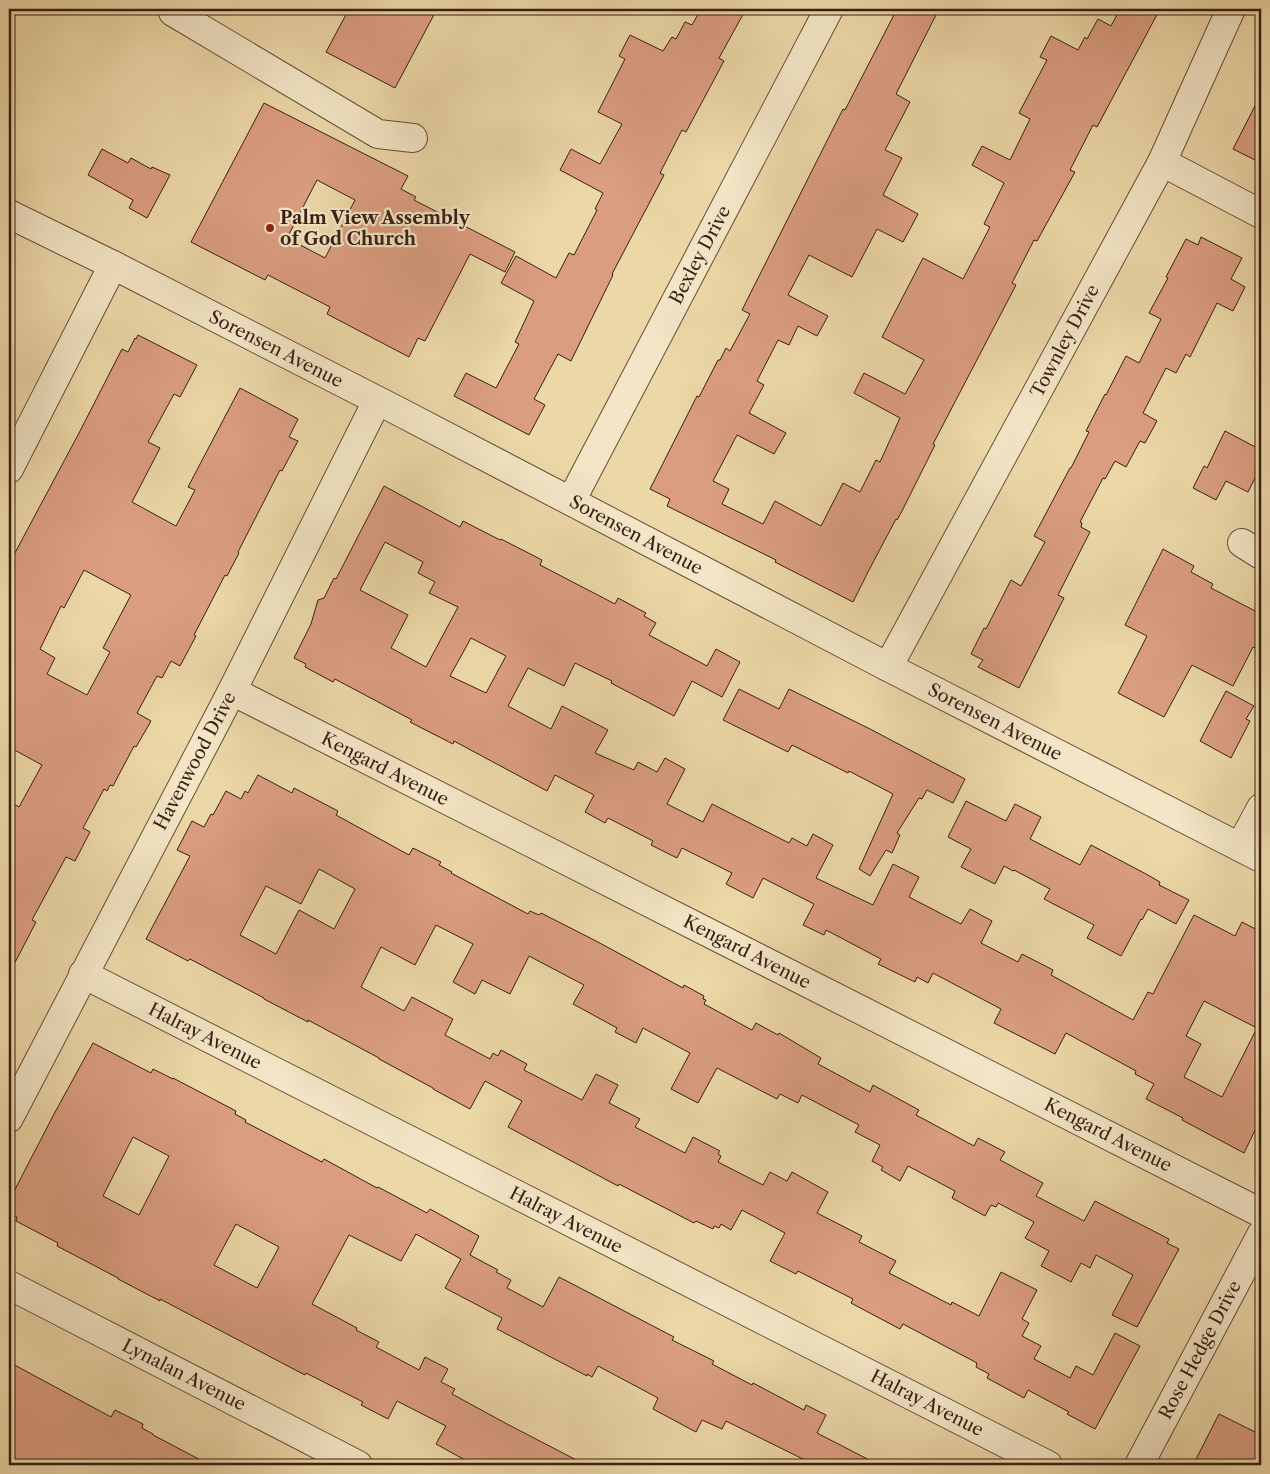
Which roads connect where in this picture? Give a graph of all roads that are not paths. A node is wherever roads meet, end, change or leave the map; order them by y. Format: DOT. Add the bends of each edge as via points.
graph roads {
  1 [pos="829,9"];
  2 [pos="1231,9"];
  3 [pos="174,12"];
  4 [pos="413,138"];
  5 [pos="1162,162"];
  6 [pos="9,214"];
  7 [pos="1261,214"];
  8 [pos="113,265"];
  9 [pos="377,401"];
  10 [pos="9,469"];
  11 [pos="571,501"];
  12 [pos="888,667"];
  13 [pos="232,691"];
  14 [pos="1261,808"];
  15 [pos="1251,853"];
  16 [pos="83,974"];
  17 [pos="9,1118"];
  18 [pos="1261,1213"];
  19 [pos="1261,1235"];
  20 [pos="9,1286"];
  21 [pos="358,1465"];
  22 [pos="1048,1465"];
  23 [pos="1139,1465"];
  1 -- 11 [label="street, Bexley Drive"];
  2 -- 5 [label="street, Townley Drive"];
  3 -- 4 [label="street" via="378,134"];
  5 -- 7 [label="street"];
  5 -- 12 [label="street, Townley Drive"];
  6 -- 8 [label="street, Sorensen Avenue"];
  8 -- 9 [label="street, Sorensen Avenue"];
  8 -- 10 [label="street"];
  9 -- 11 [label="street, Sorensen Avenue"];
  9 -- 13 [label="street, Havenwood Drive"];
  11 -- 12 [label="street, Sorensen Avenue"];
  12 -- 15 [label="street, Sorensen Avenue"];
  13 -- 16 [label="street, Havenwood Drive"];
  13 -- 18 [label="street, Kengard Avenue"];
  14 -- 15 [label="street"];
  16 -- 17 [label="street, Havenwood Drive"];
  16 -- 22 [label="street, Halray Avenue"];
  19 -- 23 [label="street, Rose Hedge Drive"];
  20 -- 21 [label="street, Lynalan Avenue"];
}
